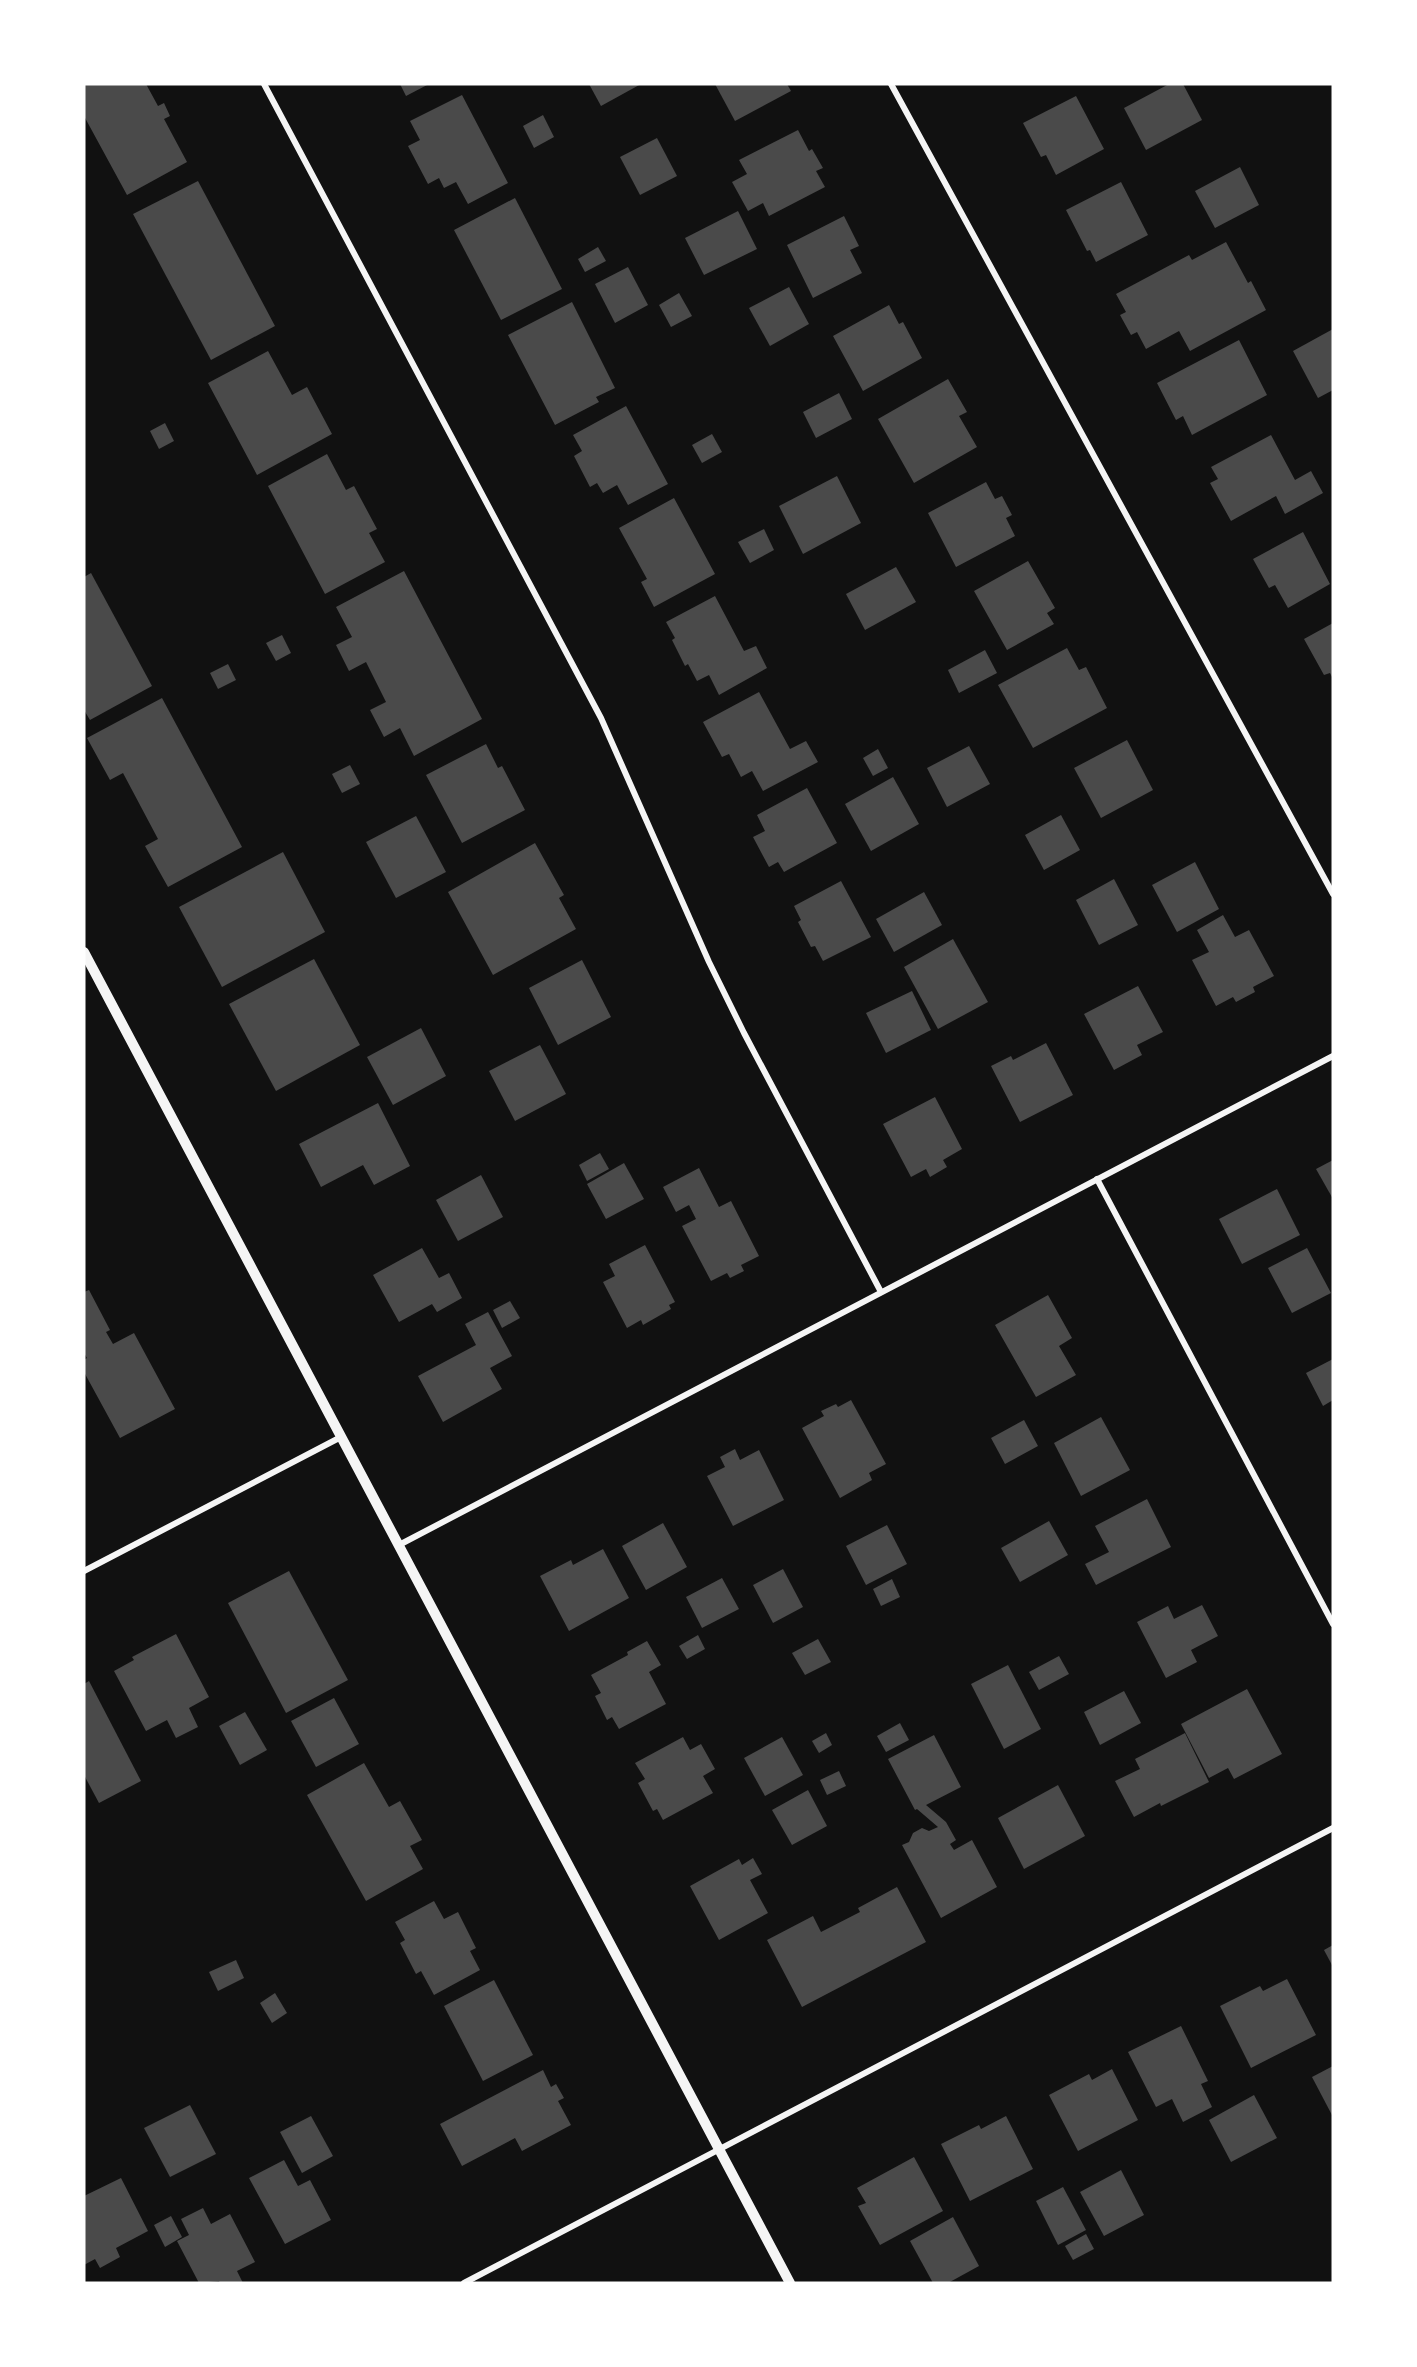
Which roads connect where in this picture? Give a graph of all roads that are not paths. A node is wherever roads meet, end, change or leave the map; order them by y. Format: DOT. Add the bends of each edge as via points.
graph roads {
  1 [pos="264,84"];
  2 [pos="891,84"];
  3 [pos="1333,894"];
  4 [pos="84,952"];
  5 [pos="1333,1056"];
  6 [pos="1097,1179"];
  7 [pos="882,1292"];
  8 [pos="342,1437"];
  9 [pos="399,1545"];
  10 [pos="84,1571"];
  11 [pos="1333,1624"];
  12 [pos="1333,1828"];
  13 [pos="719,2150"];
  14 [pos="464,2283"];
  15 [pos="790,2283"];
  1 -- 7 [label="street" via="602,718 709,962"];
  2 -- 3 [label="street"];
  4 -- 8 [label="street"];
  5 -- 6 [label="street"];
  6 -- 7 [label="street"];
  6 -- 11 [label="street"];
  7 -- 9 [label="street"];
  8 -- 9 [label="street"];
  8 -- 10 [label="street"];
  9 -- 13 [label="street"];
  12 -- 13 [label="street"];
  13 -- 14 [label="street"];
  13 -- 15 [label="street"];
}
